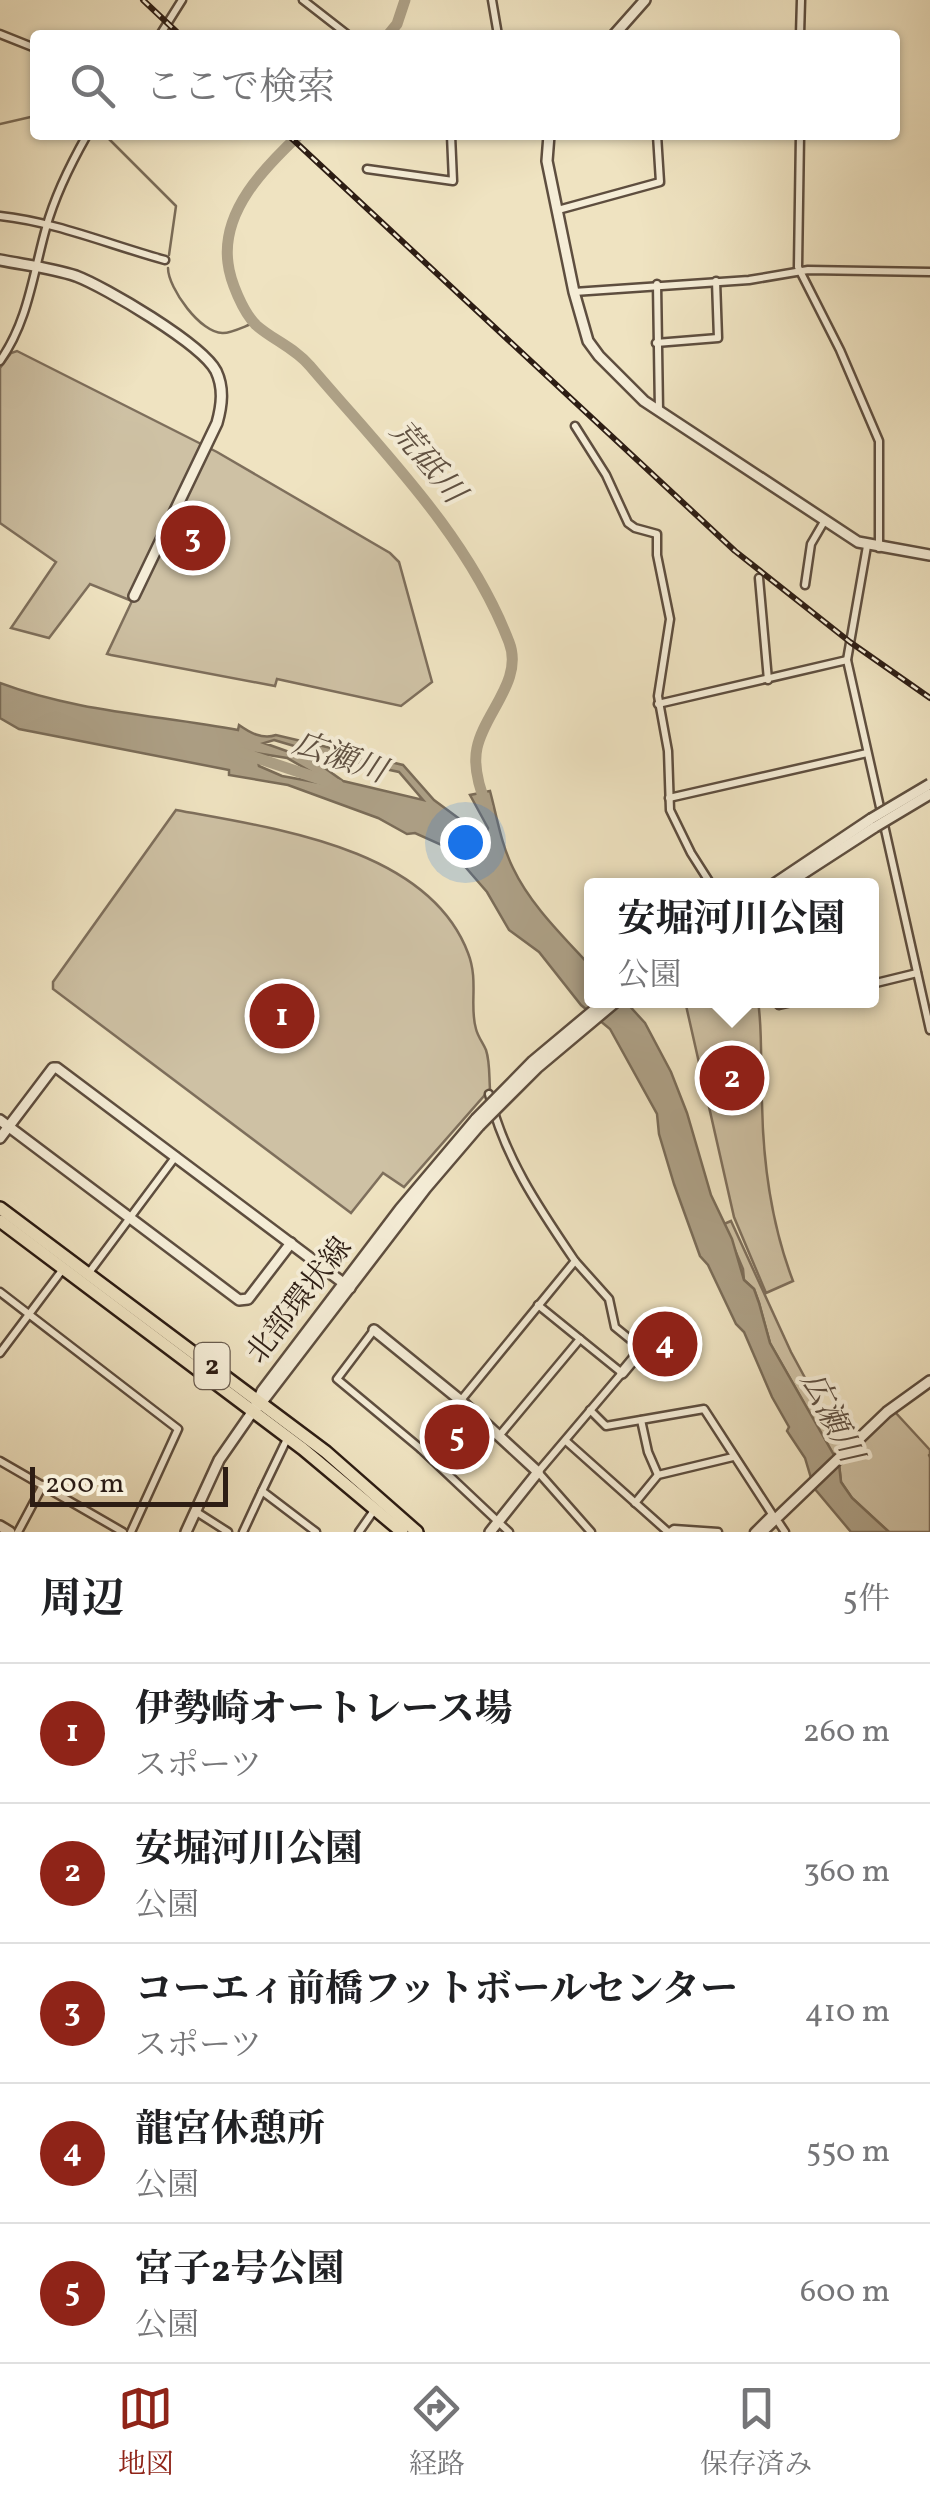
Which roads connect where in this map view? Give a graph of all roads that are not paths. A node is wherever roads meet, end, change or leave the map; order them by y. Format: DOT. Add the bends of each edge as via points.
graph roads {
  1 [pos="182,0"];
  2 [pos="303,0"];
  3 [pos="492,0"];
  4 [pos="645,0"];
  5 [pos="801,0"];
  6 [pos="163,30"];
  7 [pos="342,30"];
  8 [pos="497,30"];
  9 [pos="618,30"];
  10 [pos="800,30"];
  11 [pos="0,34"];
  12 [pos="30,46"];
  13 [pos="84,140"];
  14 [pos="451,140"];
  15 [pos="548,140"];
  16 [pos="657,140"];
  17 [pos="800,140"];
  18 [pos="368,170"];
  19 [pos="556,211"];
  20 [pos="0,216"];
  21 [pos="47,223"];
  22 [pos="0,260"];
  23 [pos="165,260"];
  24 [pos="36,267"];
  25 [pos="800,272"];
  26 [pos="930,272"];
  27 [pos="716,282"];
  28 [pos="657,284"];
  29 [pos="574,292"];
  30 [pos="656,343"];
  31 [pos="10,346"];
  32 [pos="0,348"];
  33 [pos="0,361"];
  34 [pos="659,411"];
  35 [pos="575,426"];
  36 [pos="825,520"];
  37 [pos="867,546"];
  38 [pos="879,548"];
  39 [pos="930,555"];
  40 [pos="759,578"];
  41 [pos="806,585"];
  42 [pos="134,596"];
  43 [pos="847,660"];
  44 [pos="768,680"];
  45 [pos="658,704"];
  46 [pos="867,753"];
  47 [pos="930,784"];
  48 [pos="930,794"];
  49 [pos="668,798"];
  50 [pos="873,823"];
  51 [pos="707,878"];
  52 [pos="784,878"];
  53 [pos="795,878"];
  54 [pos="917,973"];
  55 [pos="879,982"];
  56 [pos="597,1008"];
  57 [pos="608,1008"];
  58 [pos="930,1030"];
  59 [pos="490,1094"];
  60 [pos="477,1122"];
  61 [pos="4,1123"];
  62 [pos="0,1138"];
  63 [pos="176,1156"];
  64 [pos="0,1208"];
  65 [pos="130,1218"];
  66 [pos="0,1221"];
  67 [pos="291,1243"];
  68 [pos="575,1261"];
  69 [pos="64,1268"];
  70 [pos="88,1275"];
  71 [pos="348,1286"];
  72 [pos="0,1292"];
  73 [pos="538,1305"];
  74 [pos="30,1315"];
  75 [pos="374,1330"];
  76 [pos="580,1339"];
  77 [pos="642,1349"];
  78 [pos="0,1353"];
  79 [pos="622,1373"];
  80 [pos="930,1381"];
  81 [pos="460,1400"];
  82 [pos="257,1405"];
  83 [pos="590,1410"];
  84 [pos="640,1420"];
  85 [pos="500,1436"];
  86 [pos="288,1438"];
  87 [pos="566,1441"];
  88 [pos="421,1449"];
  89 [pos="733,1457"];
  90 [pos="0,1461"];
  91 [pos="538,1472"];
  92 [pos="658,1475"];
  93 [pos="43,1486"];
  94 [pos="262,1492"];
  95 [pos="634,1502"];
  96 [pos="376,1508"];
  97 [pos="195,1511"];
  98 [pos="499,1520"];
  99 [pos="778,1523"];
  100 [pos="0,1526"];
  101 [pos="665,1531"];
  102 [pos="14,1532"];
  103 [pos="127,1532"];
  104 [pos="186,1532"];
  105 [pos="228,1532"];
  106 [pos="243,1532"];
  107 [pos="316,1532"];
  108 [pos="359,1532"];
  109 [pos="402,1532"];
  110 [pos="417,1532"];
  111 [pos="490,1532"];
  112 [pos="509,1532"];
  113 [pos="591,1532"];
  114 [pos="718,1532"];
  115 [pos="754,1532"];
  116 [pos="762,1532"];
  117 [pos="786,1532"];
  1 -- 6 [label="street"];
  2 -- 7 [label="street"];
  3 -- 8 [label="street"];
  4 -- 9 [label="street"];
  5 -- 10 [label="street"];
  11 -- 12 [label="street"];
  13 -- 21 [label="street"];
  14 -- 18 [label="street" via="453,181"];
  15 -- 19 [label="street"];
  16 -- 19 [label="street" via="660,182"];
  17 -- 25 [label="street"];
  19 -- 29 [label="street"];
  20 -- 21 [label="street"];
  21 -- 23 [label="street"];
  21 -- 24 [label="street"];
  22 -- 24 [label="street"];
  24 -- 31 [label="street"];
  24 -- 42 [label="street" via="107,292 199,350 219,380 217,423"];
  25 -- 26 [label="street"];
  25 -- 27 [label="street"];
  25 -- 38 [label="street" via="879,442"];
  27 -- 28 [label="street"];
  27 -- 30 [label="street" via="718,338"];
  28 -- 29 [label="street"];
  28 -- 30 [label="street"];
  29 -- 34 [label="street" via="588,341"];
  30 -- 34 [label="street"];
  31 -- 32 [label="street"];
  31 -- 33 [label="street"];
  34 -- 36 [label="street"];
  35 -- 45 [label="street" via="628,523 657,534 670,618"];
  36 -- 37 [label="street"];
  36 -- 41 [label="street" via="811,544"];
  37 -- 38 [label="street"];
  37 -- 43 [label="street"];
  38 -- 39 [label="street"];
  40 -- 44 [label="street"];
  43 -- 44 [label="street"];
  43 -- 46 [label="street"];
  44 -- 45 [label="street"];
  45 -- 49 [label="street"];
  46 -- 49 [label="street"];
  46 -- 54 [label="street"];
  47 -- 50 [label="street, bridge"];
  48 -- 50 [label="street, bridge"];
  49 -- 51 [label="street"];
  50 -- 52 [label="street"];
  50 -- 53 [label="street"];
  54 -- 55 [label="street"];
  54 -- 58 [label="street"];
  56 -- 60 [label="street, 北部環状線, bridge"];
  57 -- 60 [label="street, 北部環状線, bridge"];
  59 -- 68 [label="street" via="529,1194"];
  60 -- 71 [label="street, 北部環状線"];
  61 -- 62 [label="street"];
  61 -- 63 [label="street" via="56,1068"];
  61 -- 65 [label="street"];
  63 -- 65 [label="street"];
  63 -- 67 [label="street"];
  64 -- 70 [label="main road, 2"];
  65 -- 67 [label="street" via="241,1301"];
  65 -- 70 [label="street"];
  66 -- 69 [label="main road, 2"];
  67 -- 71 [label="street"];
  68 -- 73 [label="street"];
  68 -- 77 [label="street" via="609,1300 614,1327"];
  69 -- 74 [label="street"];
  69 -- 82 [label="main road, 2"];
  70 -- 82 [label="main road, 2"];
  71 -- 82 [label="street, 北部環状線"];
  72 -- 74 [label="street"];
  73 -- 76 [label="street"];
  73 -- 81 [label="street"];
  74 -- 78 [label="street"];
  74 -- 103 [label="street" via="178,1429"];
  75 -- 81 [label="street"];
  75 -- 88 [label="street" via="337,1379"];
  76 -- 79 [label="street"];
  76 -- 85 [label="street"];
  77 -- 79 [label="street"];
  79 -- 83 [label="street"];
  80 -- 116 [label="street" via="897,1403"];
  81 -- 85 [label="street"];
  81 -- 88 [label="street"];
  82 -- 86 [label="main road, 2"];
  82 -- 97 [label="street, 北部環状線"];
  82 -- 110 [label="main road, 2" via="350,1472"];
  83 -- 84 [label="street" via="606,1426"];
  83 -- 87 [label="street"];
  84 -- 89 [label="street" via="704,1409"];
  84 -- 92 [label="street"];
  85 -- 91 [label="street"];
  86 -- 94 [label="street"];
  86 -- 96 [label="main road, 2"];
  87 -- 91 [label="street"];
  87 -- 95 [label="street"];
  88 -- 98 [label="street"];
  89 -- 92 [label="street"];
  89 -- 115 [label="street" via="772,1514"];
  90 -- 93 [label="street"];
  91 -- 98 [label="street"];
  91 -- 113 [label="street"];
  92 -- 95 [label="street"];
  93 -- 102 [label="street"];
  93 -- 103 [label="street"];
  94 -- 106 [label="street"];
  94 -- 107 [label="street"];
  95 -- 101 [label="street"];
  96 -- 108 [label="street"];
  96 -- 109 [label="main road, 2"];
  97 -- 104 [label="street, 北部環状線"];
  97 -- 105 [label="street"];
  98 -- 111 [label="street"];
  98 -- 112 [label="street"];
  99 -- 117 [label="street"];
  100 -- 102 [label="street"];
  101 -- 114 [label="street"];
}
